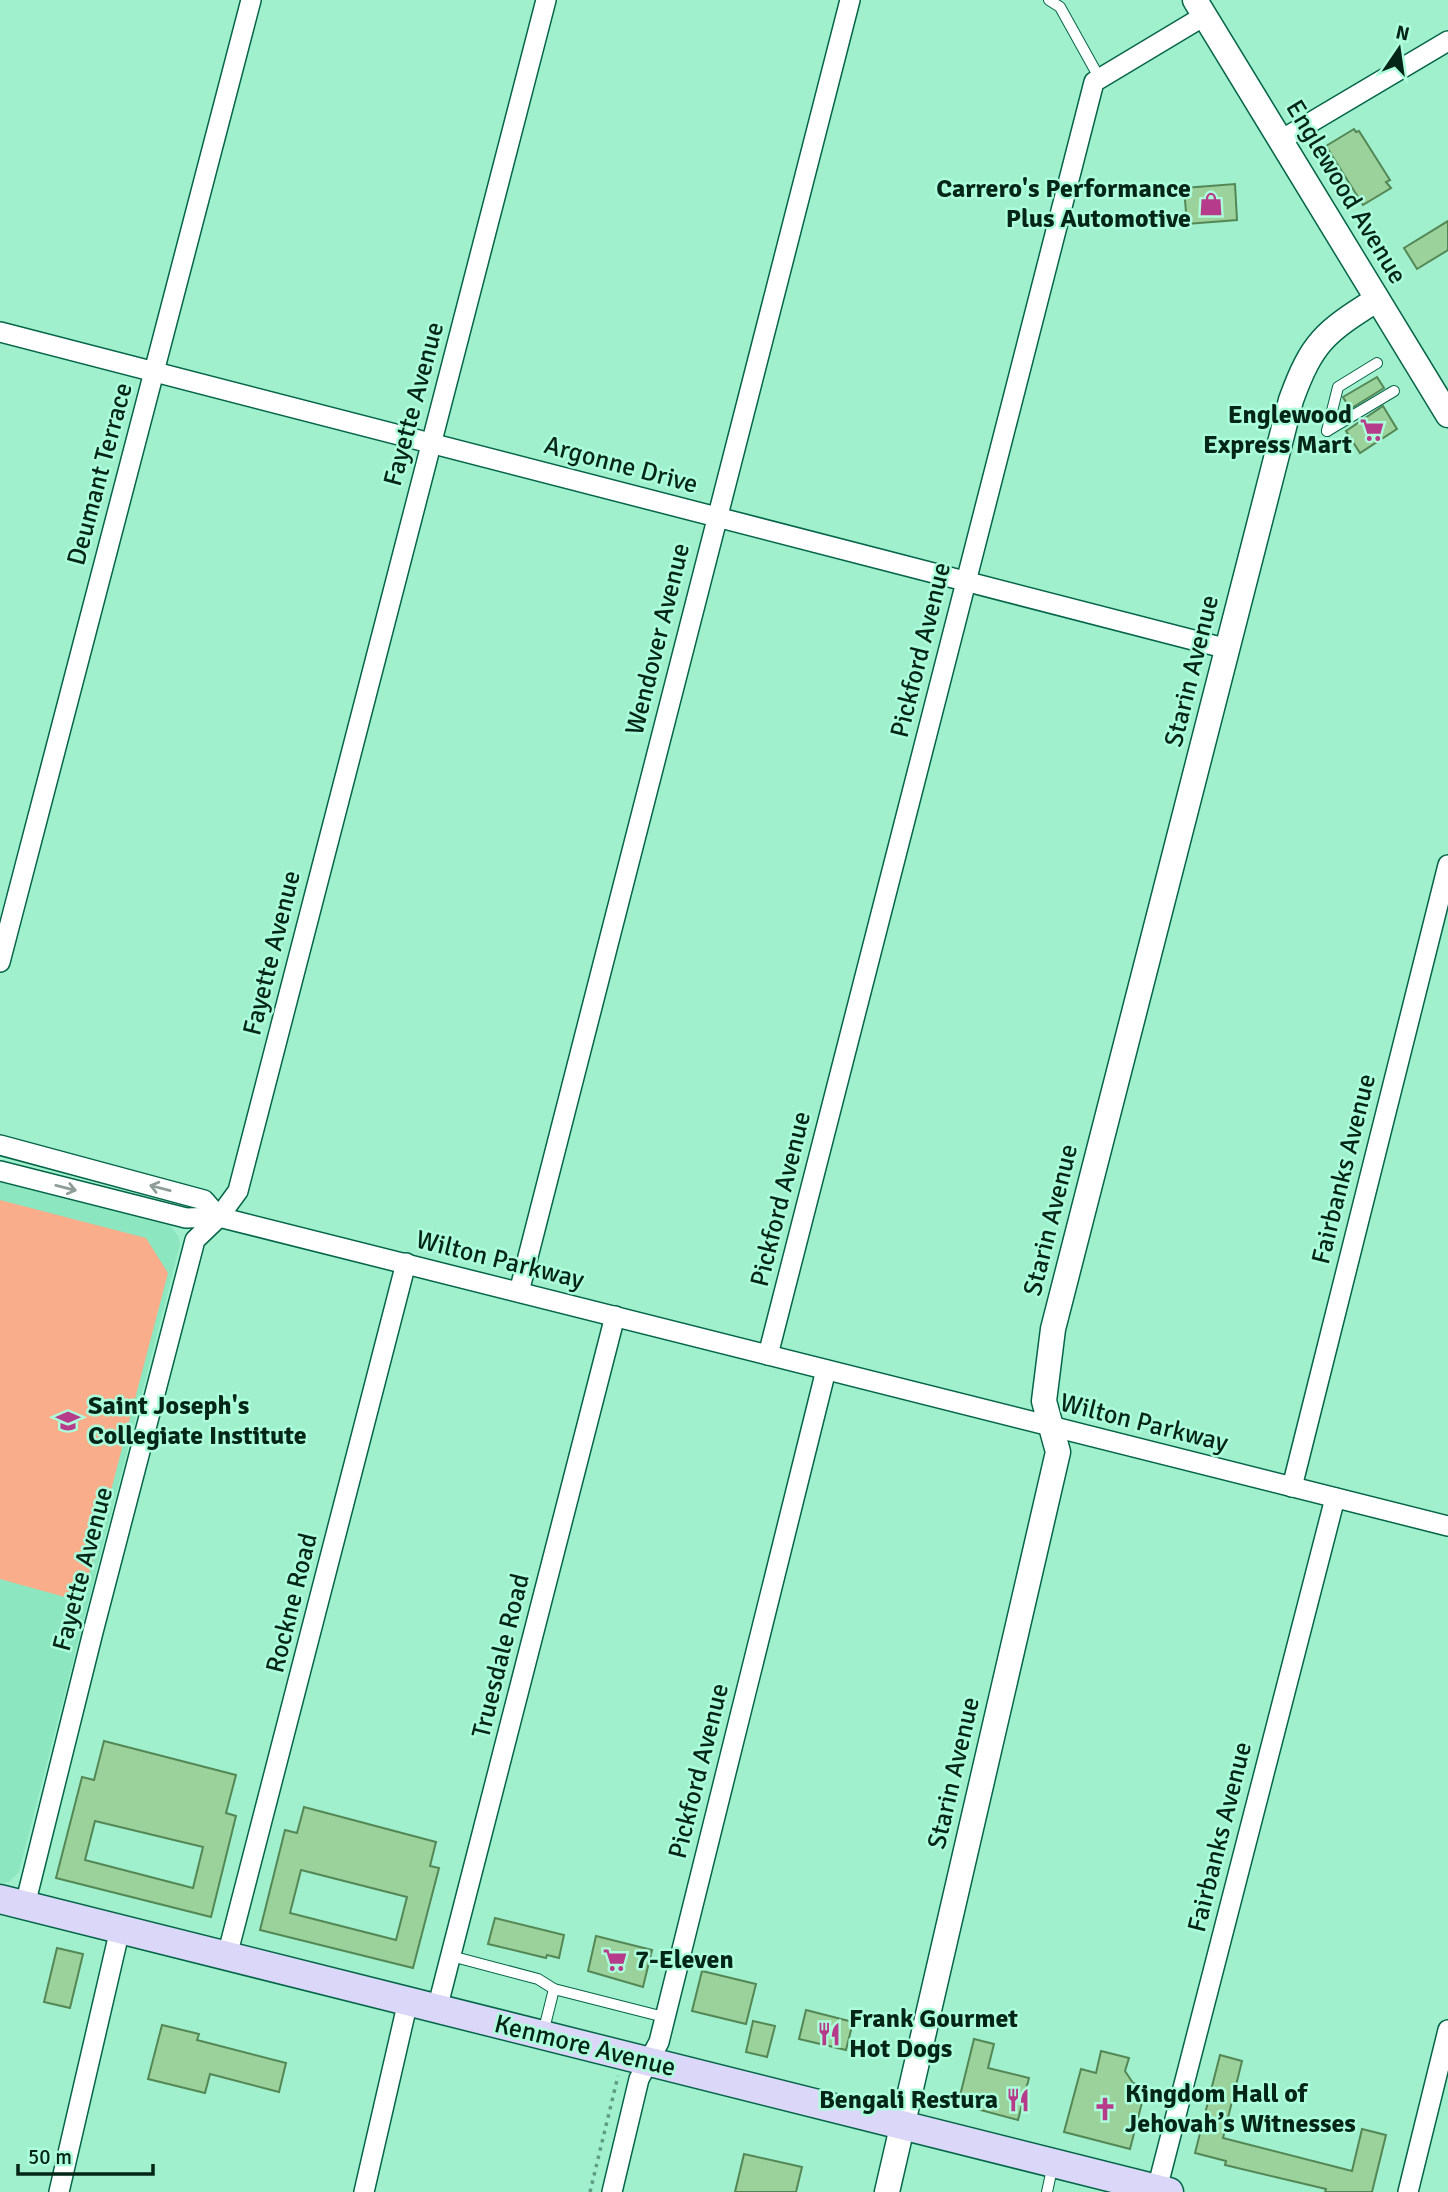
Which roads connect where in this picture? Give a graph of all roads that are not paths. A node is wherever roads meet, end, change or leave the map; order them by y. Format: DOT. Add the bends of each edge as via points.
graph roads {
  1 [pos="251,0"];
  2 [pos="546,0"];
  3 [pos="850,0"];
  4 [pos="1049,0"];
  5 [pos="1199,8"];
  6 [pos="1448,41"];
  7 [pos="1100,79"];
  8 [pos="1281,140"];
  9 [pos="1376,300"];
  10 [pos="0,332"];
  11 [pos="1377,363"];
  12 [pos="154,372"];
  13 [pos="1394,391"];
  14 [pos="1448,415"];
  15 [pos="431,443"];
  16 [pos="716,517"];
  17 [pos="965,581"];
  18 [pos="1228,649"];
  19 [pos="1448,864"];
  20 [pos="0,962"];
  21 [pos="0,1145"];
  22 [pos="0,1171"];
  23 [pos="219,1217"];
  24 [pos="406,1264"];
  25 [pos="519,1292"];
  26 [pos="615,1316"];
  27 [pos="768,1355"];
  28 [pos="827,1370"];
  29 [pos="1053,1427"];
  30 [pos="1292,1487"];
  31 [pos="1335,1498"];
  32 [pos="1448,1526"];
  33 [pos="13,1902"];
  34 [pos="120,1929"];
  35 [pos="227,1956"];
  36 [pos="451,1956"];
  37 [pos="554,1989"];
  38 [pos="408,2001"];
  39 [pos="437,2009"];
  40 [pos="664,2017"];
  41 [pos="1448,2030"];
  42 [pos="542,2035"];
  43 [pos="648,2062"];
  44 [pos="903,2125"];
  45 [pos="1054,2163"];
  46 [pos="1163,2191"];
  47 [pos="59,2192"];
  48 [pos="364,2192"];
  49 [pos="612,2192"];
  50 [pos="887,2192"];
  51 [pos="1047,2192"];
  52 [pos="1408,2192"];
  1 -- 12 [label="street, Deumant Terrace"];
  2 -- 15 [label="street, Fayette Avenue"];
  3 -- 16 [label="street, Wendover Avenue"];
  4 -- 7 [label="lane" via="1060,7"];
  5 -- 7 [label="street"];
  5 -- 8 [label="street, Englewood Avenue"];
  6 -- 8 [label="street"];
  7 -- 17 [label="street, Pickford Avenue" via="1094,82"];
  8 -- 9 [label="street, Englewood Avenue"];
  9 -- 14 [label="street, Englewood Avenue"];
  9 -- 18 [label="street, Starin Avenue" via="1320,341 1303,368"];
  10 -- 12 [label="street, Argonne Drive"];
  11 -- 13 [label="lane" via="1338,387 1327,431"];
  12 -- 15 [label="street, Argonne Drive"];
  12 -- 20 [label="street, Deumant Terrace"];
  15 -- 16 [label="street, Argonne Drive"];
  15 -- 23 [label="street, Fayette Avenue" via="238,1191"];
  16 -- 17 [label="street, Argonne Drive"];
  16 -- 25 [label="street, Wendover Avenue"];
  17 -- 18 [label="street, Argonne Drive"];
  17 -- 27 [label="street, Pickford Avenue"];
  18 -- 29 [label="street, Starin Avenue" via="1053,1329 1044,1401"];
  19 -- 30 [label="street, Fairbanks Avenue"];
  23 -- 21 [label="street, Wilton Parkway, one-way" via="204,1200"];
  22 -- 23 [label="street, Wilton Parkway, one-way" via="186,1219"];
  23 -- 24 [label="street, Wilton Parkway"];
  23 -- 33 [label="street, Fayette Avenue" via="195,1240 93,1632"];
  24 -- 25 [label="street, Wilton Parkway"];
  24 -- 35 [label="street, Rockne Road"];
  25 -- 26 [label="street, Wilton Parkway"];
  26 -- 27 [label="street, Wilton Parkway"];
  26 -- 36 [label="street, Truesdale Road"];
  27 -- 28 [label="street, Wilton Parkway"];
  28 -- 29 [label="street, Wilton Parkway"];
  28 -- 40 [label="street, Pickford Avenue"];
  29 -- 30 [label="street, Wilton Parkway"];
  29 -- 44 [label="street, Starin Avenue" via="1058,1452"];
  30 -- 31 [label="street, Wilton Parkway"];
  31 -- 32 [label="street, Wilton Parkway"];
  31 -- 46 [label="street, Fairbanks Avenue"];
  33 -- 34 [label="main road, Kenmore Avenue"];
  34 -- 35 [label="main road, Kenmore Avenue"];
  34 -- 47 [label="street"];
  35 -- 38 [label="main road, Kenmore Avenue"];
  36 -- 37 [label="lane" via="538,1979"];
  36 -- 39 [label="street, Truesdale Road"];
  37 -- 40 [label="lane"];
  37 -- 42 [label="lane"];
  38 -- 39 [label="main road, Kenmore Avenue"];
  38 -- 48 [label="street"];
  39 -- 42 [label="main road, Kenmore Avenue"];
  40 -- 43 [label="street, Pickford Avenue" via="659,2042"];
  41 -- 52 [label="street"];
  42 -- 43 [label="main road, Kenmore Avenue"];
  43 -- 44 [label="main road, Kenmore Avenue"];
  43 -- 49 [label="street, Pickford Avenue" via="639,2079"];
  44 -- 45 [label="main road, Kenmore Avenue"];
  44 -- 50 [label="street, Starin Avenue"];
  45 -- 46 [label="main road, Kenmore Avenue"];
  45 -- 51 [label="lane"];
}
